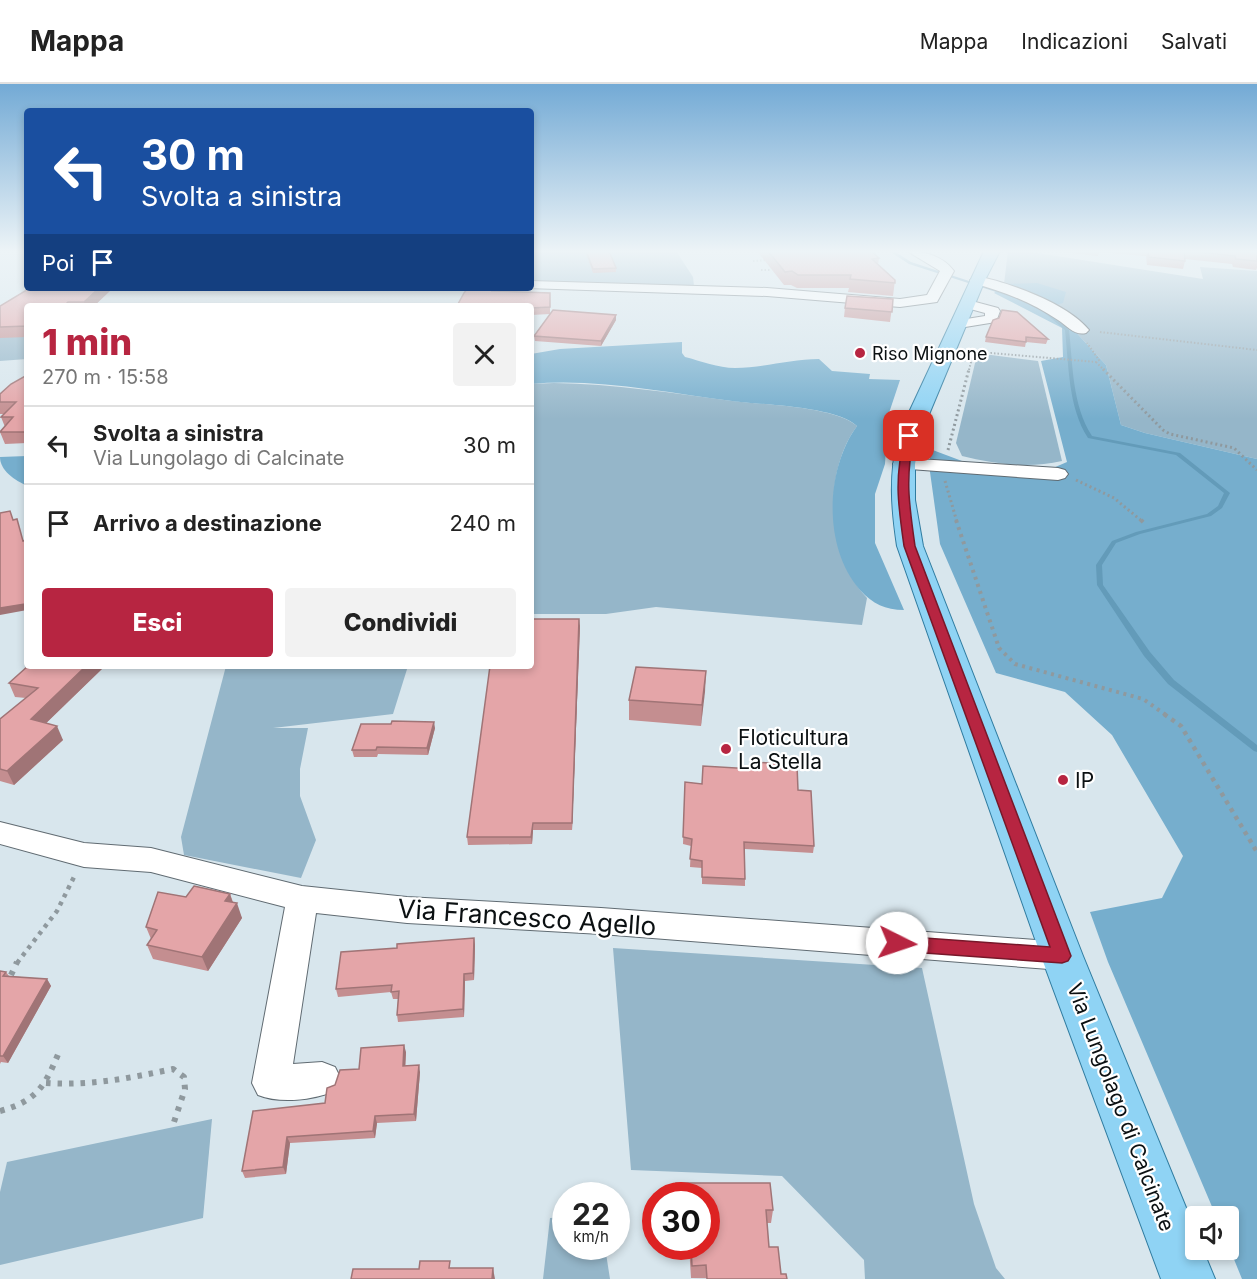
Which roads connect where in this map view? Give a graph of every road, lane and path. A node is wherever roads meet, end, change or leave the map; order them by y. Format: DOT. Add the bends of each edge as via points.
graph roads {
  1 [pos="965,307"];
  2 [pos="1044,307"];
  3 [pos="1081,330"];
  4 [pos="1257,350"];
  5 [pos="1064,360"];
  6 [pos="1096,362"];
  7 [pos="903,464"];
  8 [pos="945,468"];
  9 [pos="1257,470"];
  10 [pos="1058,474"];
  11 [pos="1146,525"];
  12 [pos="0,833"];
  13 [pos="1257,852"];
  14 [pos="84,855"];
  15 [pos="302,899"];
  16 [pos="1062,956"];
  17 [pos="11,975"];
  18 [pos="59,1052"];
  19 [pos="322,1079"];
  20 [pos="46,1083"];
  21 [pos="0,1111"];
  22 [pos="172,1128"];
  23 [pos="1188,1279"];
  1 -- 7 [label="main road, Via Lungolago di Calcinate" via="909,436"];
  2 -- 3 [label="street"];
  3 -- 4 [label="path"];
  3 -- 6 [label="path" via="1090,351 1099,360"];
  5 -- 6 [label="path"];
  5 -- 8 [label="path" via="991,353 972,358"];
  6 -- 9 [label="path" via="1163,430 1234,448"];
  7 -- 8 [label="street"];
  7 -- 16 [label="main road, Via Lungolago di Calcinate" via="903,500 910,546"];
  8 -- 10 [label="street"];
  8 -- 13 [label="path" via="946,489 999,648 1015,664 1143,699 1181,726"];
  10 -- 11 [label="path" via="1098,487 1126,505"];
  12 -- 14 [label="street, Via Francesco Agello"];
  14 -- 15 [label="street, Via Francesco Agello" via="151,860"];
  14 -- 17 [label="path" via="57,911 18,958"];
  15 -- 16 [label="street, Via Francesco Agello" via="407,910"];
  15 -- 19 [label="street" via="271,1083"];
  16 -- 23 [label="main road, Via Lungolago di Calcinate"];
  18 -- 20 [label="path"];
  20 -- 21 [label="path" via="38,1095 20,1106"];
  20 -- 22 [label="path" via="116,1081 173,1069 184,1077 185,1089"];
}
